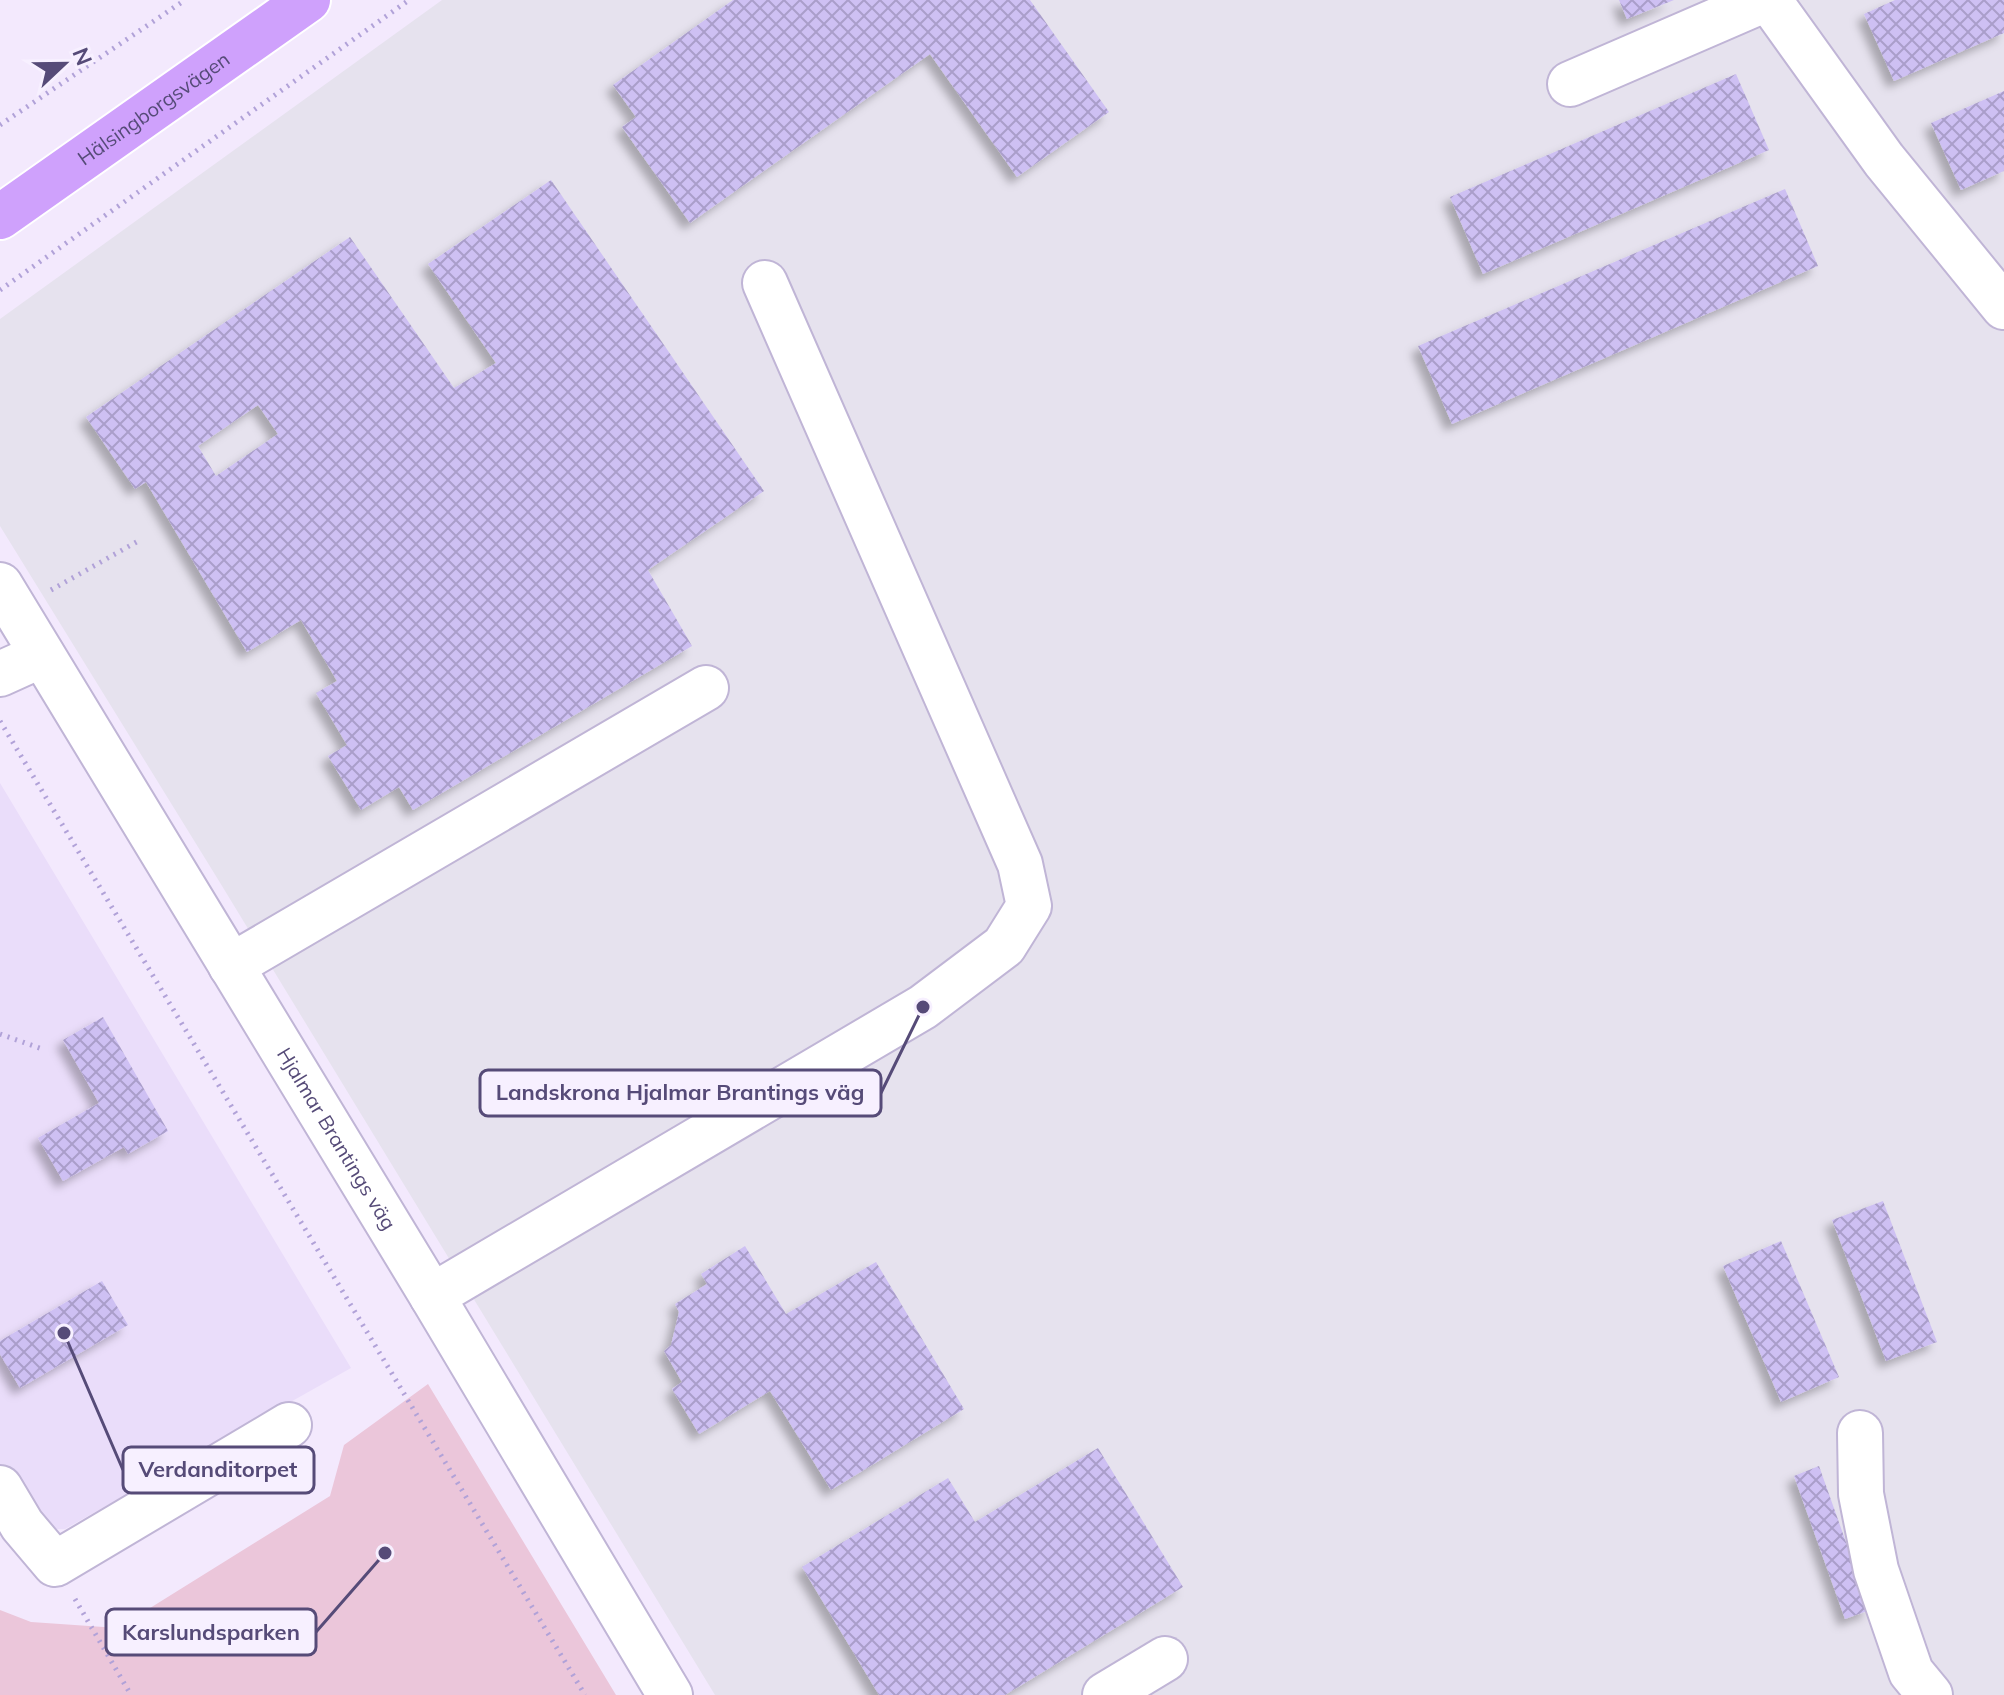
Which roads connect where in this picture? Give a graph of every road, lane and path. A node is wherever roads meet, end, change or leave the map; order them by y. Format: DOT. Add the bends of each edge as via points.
graph roads {
  1 [pos="185,0"];
  2 [pos="308,0"];
  3 [pos="409,0"];
  4 [pos="1767,0"];
  5 [pos="1570,84"];
  6 [pos="0,125"];
  7 [pos="0,217"];
  8 [pos="765,283"];
  9 [pos="0,290"];
  10 [pos="2004,307"];
  11 [pos="140,540"];
  12 [pos="8,598"];
  13 [pos="42,655"];
  14 [pos="0,674"];
  15 [pos="706,688"];
  16 [pos="0,721"];
  17 [pos="231,966"];
  18 [pos="0,1034"];
  19 [pos="45,1050"];
  20 [pos="432,1296"];
  21 [pos="289,1425"];
  22 [pos="1860,1433"];
  23 [pos="0,1488"];
  24 [pos="11,1532"];
  25 [pos="55,1564"];
  26 [pos="1165,1659"];
  27 [pos="131,1695"];
  28 [pos="585,1695"];
  29 [pos="670,1695"];
  30 [pos="1105,1695"];
  31 [pos="1930,1695"];
  1 -- 6 [label="path"];
  2 -- 7 [label="main road, Hälsingborgsvägen"];
  3 -- 9 [label="path"];
  4 -- 5 [label="street"];
  4 -- 10 [label="street" via="1884,160"];
  8 -- 20 [label="street" via="1020,864 1029,906 1004,946 923,1007"];
  11 -- 12 [label="path"];
  12 -- 13 [label="street, Hjalmar Brantings väg"];
  13 -- 14 [label="street"];
  13 -- 17 [label="street, Hjalmar Brantings väg"];
  15 -- 17 [label="street"];
  16 -- 28 [label="path"];
  17 -- 20 [label="street, Hjalmar Brantings väg"];
  18 -- 19 [label="path"];
  20 -- 29 [label="street, Hjalmar Brantings väg"];
  21 -- 25 [label="street"];
  22 -- 31 [label="street" via="1861,1494 1876,1570 1911,1672"];
  23 -- 24 [label="street"];
  24 -- 25 [label="street"];
  25 -- 27 [label="path"];
  26 -- 30 [label="street"];
}
